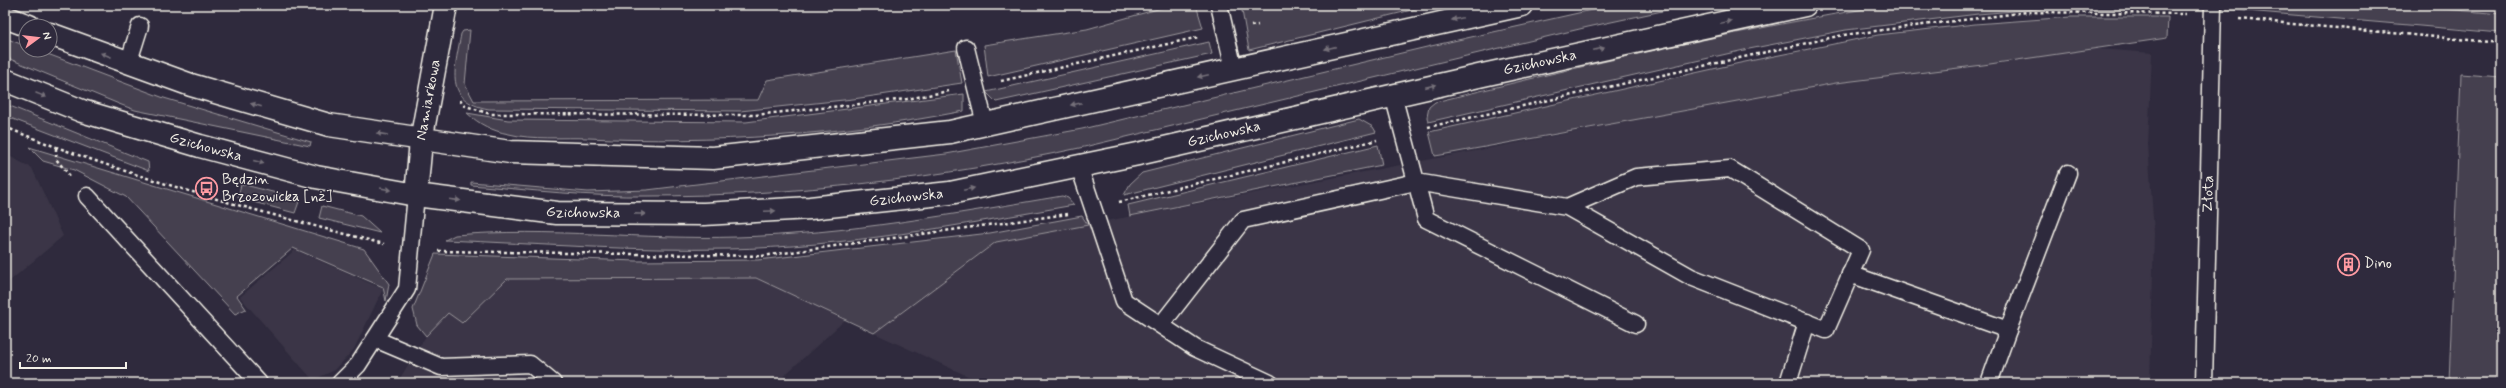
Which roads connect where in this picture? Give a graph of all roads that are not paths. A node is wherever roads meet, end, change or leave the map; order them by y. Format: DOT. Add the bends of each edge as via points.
graph roads {
  1 [pos="446,5"];
  2 [pos="1219,5"];
  3 [pos="1522,5"];
  4 [pos="1805,5"];
  5 [pos="2213,5"];
  6 [pos="5,17"];
  7 [pos="18,22"];
  8 [pos="140,26"];
  9 [pos="58,37"];
  10 [pos="966,48"];
  11 [pos="128,64"];
  12 [pos="1234,69"];
  13 [pos="5,80"];
  14 [pos="1393,95"];
  15 [pos="985,124"];
  16 [pos="421,141"];
  17 [pos="1079,166"];
  18 [pos="2068,173"];
  19 [pos="1416,182"];
  20 [pos="416,195"];
  21 [pos="87,196"];
  22 [pos="1567,207"];
  23 [pos="1850,274"];
  24 [pos="1807,322"];
  25 [pos="1636,324"];
  26 [pos="1161,326"];
  27 [pos="2008,330"];
  28 [pos="375,339"];
  29 [pos="259,383"];
  30 [pos="340,383"];
  31 [pos="553,383"];
  32 [pos="1270,383"];
  33 [pos="1788,383"];
  34 [pos="1989,383"];
  35 [pos="2204,383"];
  1 -- 16 [label="street, Namiarkowa"];
  2 -- 12 [label="lane"];
  3 -- 12 [label="street, one-way"];
  14 -- 4 [label="street, Gzichowska, one-way"];
  5 -- 35 [label="lane, Złota"];
  6 -- 7 [label="street"];
  8 -- 11 [label="lane"];
  11 -- 9 [label="street, one-way"];
  10 -- 15 [label="lane"];
  16 -- 11 [label="street, one-way" via="329,125 254,105"];
  12 -- 15 [label="street, one-way"];
  13 -- 20 [label="street, Gzichowska, one-way" via="82,111 200,146 316,177"];
  14 -- 17 [label="street, Gzichowska"];
  14 -- 19 [label="lane"];
  15 -- 16 [label="street" via="950,132 713,158 510,152"];
  16 -- 20 [label="street, Namiarkowa"];
  20 -- 17 [label="street, Gzichowska, one-way" via="557,213 704,214 810,208 950,193"];
  17 -- 26 [label="lane" via="1124,301"];
  18 -- 27 [label="lane"];
  19 -- 22 [label="lane"];
  19 -- 25 [label="lane" via="1426,219"];
  19 -- 26 [label="lane" via="1242,220"];
  20 -- 28 [label="lane" via="407,289"];
  21 -- 29 [label="lane"];
  22 -- 23 [label="lane" via="1636,177 1730,169 1861,250"];
  22 -- 24 [label="lane" via="1691,278"];
  23 -- 24 [label="lane" via="1826,330"];
  23 -- 27 [label="lane"];
  24 -- 33 [label="lane"];
  26 -- 32 [label="lane" via="1195,348"];
  27 -- 34 [label="lane"];
  28 -- 30 [label="lane" via="358,365"];
  28 -- 31 [label="lane" via="441,367 530,364"];
}
